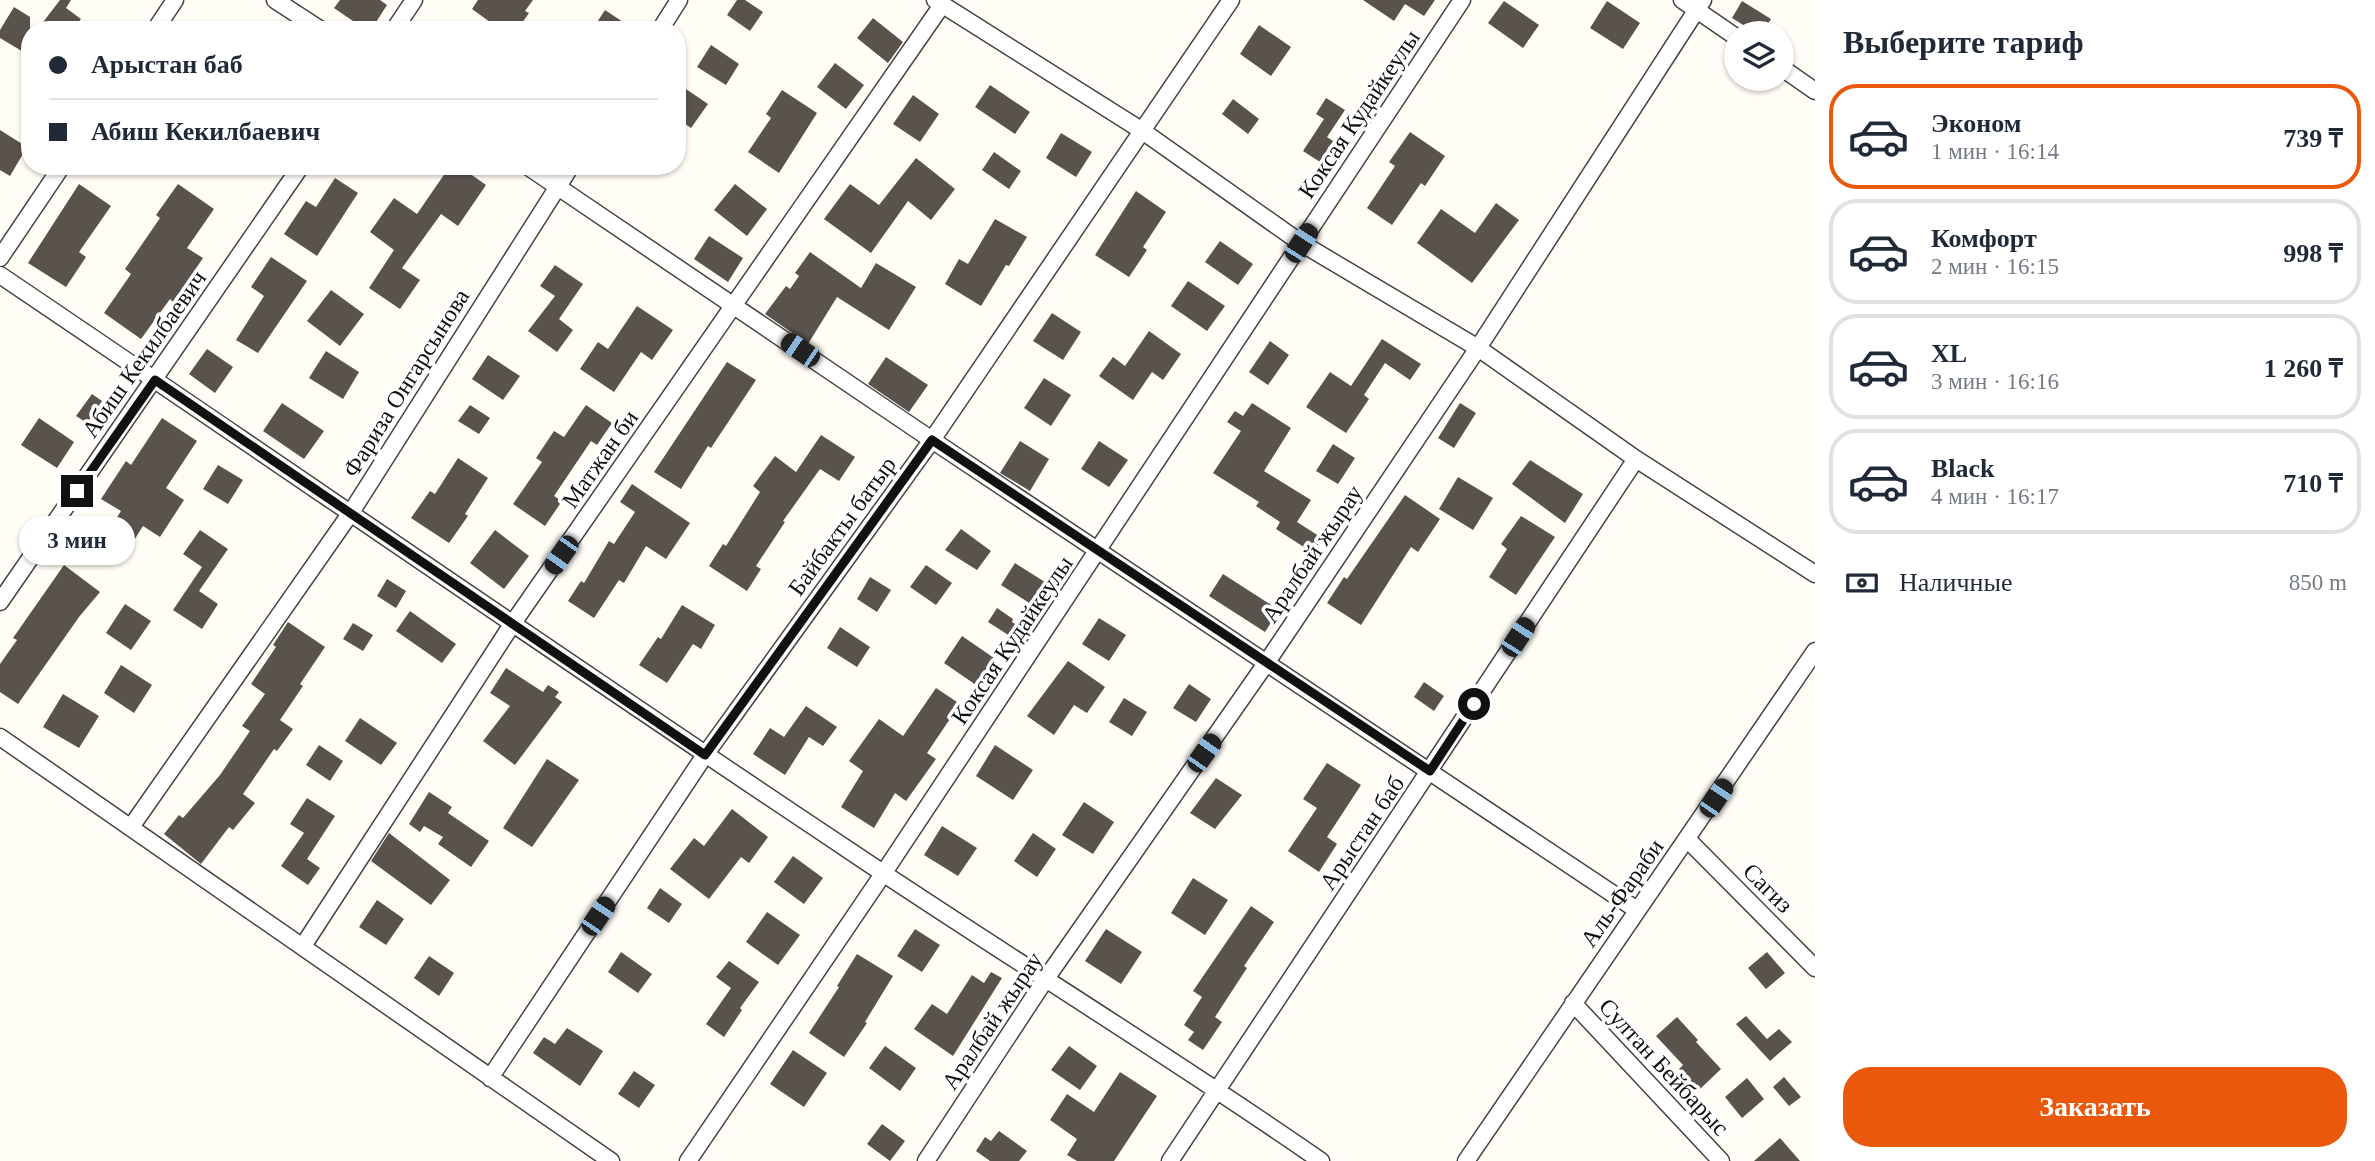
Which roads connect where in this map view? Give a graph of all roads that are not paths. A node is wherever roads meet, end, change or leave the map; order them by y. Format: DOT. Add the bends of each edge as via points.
graph roads {
  1 [pos="175,0"];
  2 [pos="275,0"];
  3 [pos="414,0"];
  4 [pos="679,0"];
  5 [pos="1231,0"];
  6 [pos="1462,0"];
  7 [pos="1682,0"];
  8 [pos="938,3"];
  9 [pos="1700,5"];
  10 [pos="161,21"];
  11 [pos="307,21"];
  12 [pos="400,21"];
  13 [pos="666,21"];
  14 [pos="1724,26"];
  15 [pos="1794,76"];
  16 [pos="1815,90"];
  17 [pos="1141,130"];
  18 [pos="56,175"];
  19 [pos="295,175"];
  20 [pos="540,175"];
  21 [pos="565,175"];
  22 [pos="558,187"];
  23 [pos="1301,243"];
  24 [pos="0,258"];
  25 [pos="0,275"];
  26 [pos="735,305"];
  27 [pos="1478,348"];
  28 [pos="155,380"];
  29 [pos="932,440"];
  30 [pos="1636,459"];
  31 [pos="350,513"];
  32 [pos="1099,550"];
  33 [pos="1815,573"];
  34 [pos="0,602"];
  35 [pos="513,623"];
  36 [pos="1815,651"];
  37 [pos="1267,662"];
  38 [pos="0,737"];
  39 [pos="705,755"];
  40 [pos="1430,771"];
  41 [pos="131,827"];
  42 [pos="1688,840"];
  43 [pos="884,874"];
  44 [pos="1637,911"];
  45 [pos="303,946"];
  46 [pos="1815,968"];
  47 [pos="1045,980"];
  48 [pos="1573,1003"];
  49 [pos="490,1078"];
  50 [pos="1219,1090"];
  51 [pos="611,1161"];
  52 [pos="688,1161"];
  53 [pos="926,1161"];
  54 [pos="1170,1161"];
  55 [pos="1321,1161"];
  56 [pos="1466,1161"];
  57 [pos="1721,1161"];
  1 -- 10 [label="street"];
  2 -- 11 [label="street"];
  3 -- 12 [label="street"];
  4 -- 13 [label="street"];
  5 -- 17 [label="street, Байбакты батыр"];
  6 -- 23 [label="street, Коксая Кудайкеулы"];
  7 -- 9 [label="street"];
  8 -- 17 [label="street"];
  8 -- 26 [label="street, Матжан би"];
  9 -- 14 [label="street"];
  9 -- 27 [label="street, Аралбай жырау"];
  15 -- 16 [label="street"];
  17 -- 23 [label="street"];
  17 -- 29 [label="street, Байбакты батыр"];
  18 -- 24 [label="street"];
  19 -- 28 [label="street, Абиш Кекилбаевич"];
  20 -- 22 [label="street"];
  21 -- 22 [label="street, Фариза Онгарсынова"];
  22 -- 26 [label="street"];
  22 -- 31 [label="street, Фариза Онгарсынова"];
  23 -- 27 [label="street"];
  23 -- 32 [label="street, Коксая Кудайкеулы"];
  25 -- 28 [label="street"];
  26 -- 29 [label="street"];
  26 -- 35 [label="street, Матжан би"];
  27 -- 30 [label="street"];
  27 -- 37 [label="street, Аралбай жырау"];
  28 -- 31 [label="street"];
  28 -- 34 [label="street, Абиш Кекилбаевич"];
  29 -- 32 [label="street"];
  29 -- 39 [label="street, Байбакты батыр"];
  30 -- 33 [label="street"];
  30 -- 40 [label="street, Арыстан баб"];
  31 -- 35 [label="street"];
  31 -- 41 [label="street, Фариза Онгарсынова"];
  32 -- 37 [label="street"];
  32 -- 43 [label="street, Коксая Кудайкеулы"];
  35 -- 39 [label="street"];
  35 -- 45 [label="street, Матжан би"];
  36 -- 42 [label="street, Аль-Фараби"];
  37 -- 40 [label="street"];
  37 -- 47 [label="street, Аралбай жырау"];
  38 -- 41 [label="street"];
  39 -- 43 [label="street"];
  39 -- 49 [label="street, Байбакты батыр"];
  40 -- 44 [label="street"];
  40 -- 50 [label="street, Арыстан баб"];
  41 -- 45 [label="street"];
  42 -- 44 [label="street, Аль-Фараби"];
  42 -- 46 [label="street, Сагиз"];
  43 -- 47 [label="street"];
  43 -- 52 [label="street, Коксая Кудайкеулы"];
  44 -- 48 [label="street, Аль-Фараби"];
  45 -- 49 [label="street"];
  47 -- 50 [label="street"];
  47 -- 53 [label="street, Аралбай жырау"];
  48 -- 56 [label="street, Аль-Фараби"];
  48 -- 57 [label="street, Султан Бейбарыс"];
  49 -- 51 [label="street"];
  50 -- 54 [label="street, Арыстан баб"];
  50 -- 55 [label="street"];
}
